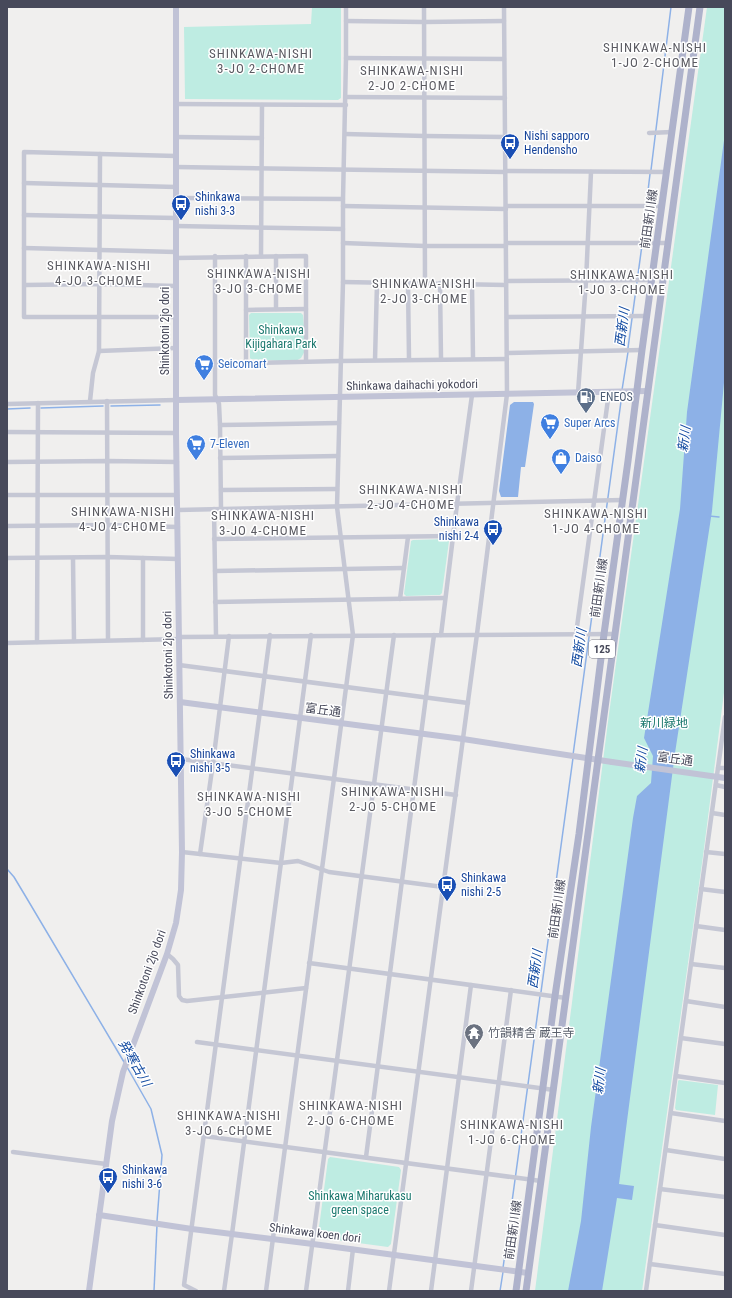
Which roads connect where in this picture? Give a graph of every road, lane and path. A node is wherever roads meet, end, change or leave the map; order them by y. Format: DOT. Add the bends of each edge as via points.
graph roads {
  1 [pos="176,7"];
  2 [pos="346,7"];
  3 [pos="424,7"];
  4 [pos="504,7"];
  5 [pos="689,7"];
  6 [pos="700,7"];
  7 [pos="346,20"];
  8 [pos="504,21"];
  9 [pos="424,22"];
  10 [pos="346,58"];
  11 [pos="424,58"];
  12 [pos="504,59"];
  13 [pos="346,97"];
  14 [pos="424,97"];
  15 [pos="505,98"];
  16 [pos="176,104"];
  17 [pos="262,104"];
  18 [pos="346,105"];
  19 [pos="672,132"];
  20 [pos="649,133"];
  21 [pos="345,134"];
  22 [pos="424,136"];
  23 [pos="505,136"];
  24 [pos="176,137"];
  25 [pos="262,138"];
  26 [pos="100,154"];
  27 [pos="176,156"];
  28 [pos="176,167"];
  29 [pos="262,168"];
  30 [pos="344,170"];
  31 [pos="425,171"];
  32 [pos="505,172"];
  33 [pos="591,172"];
  34 [pos="667,172"];
  35 [pos="24,184"];
  36 [pos="100,184"];
  37 [pos="176,186"];
  38 [pos="176,198"];
  39 [pos="261,198"];
  40 [pos="343,199"];
  41 [pos="343,206"];
  42 [pos="589,206"];
  43 [pos="662,206"];
  44 [pos="506,207"];
  45 [pos="425,208"];
  46 [pos="24,215"];
  47 [pos="100,216"];
  48 [pos="176,218"];
  49 [pos="176,226"];
  50 [pos="261,227"];
  51 [pos="343,229"];
  52 [pos="343,243"];
  53 [pos="656,243"];
  54 [pos="667,243"];
  55 [pos="588,244"];
  56 [pos="506,245"];
  57 [pos="425,246"];
  58 [pos="24,248"];
  59 [pos="100,251"];
  60 [pos="176,255"];
  61 [pos="215,256"];
  62 [pos="246,256"];
  63 [pos="261,256"];
  64 [pos="276,256"];
  65 [pos="652,280"];
  66 [pos="586,281"];
  67 [pos="343,282"];
  68 [pos="377,283"];
  69 [pos="408,283"];
  70 [pos="425,283"];
  71 [pos="440,283"];
  72 [pos="506,283"];
  73 [pos="99,284"];
  74 [pos="472,284"];
  75 [pos="25,285"];
  76 [pos="176,286"];
  77 [pos="276,309"];
  78 [pos="306,309"];
  79 [pos="246,310"];
  80 [pos="583,316"];
  81 [pos="647,316"];
  82 [pos="99,317"];
  83 [pos="176,317"];
  84 [pos="507,317"];
  85 [pos="176,348"];
  86 [pos="642,350"];
  87 [pos="99,351"];
  88 [pos="581,352"];
  89 [pos="507,353"];
  90 [pos="473,358"];
  91 [pos="409,359"];
  92 [pos="441,359"];
  93 [pos="507,359"];
  94 [pos="375,360"];
  95 [pos="340,361"];
  96 [pos="306,362"];
  97 [pos="246,363"];
  98 [pos="215,364"];
  99 [pos="638,391"];
  100 [pos="648,391"];
  101 [pos="609,392"];
  102 [pos="578,393"];
  103 [pos="507,394"];
  104 [pos="472,395"];
  105 [pos="340,397"];
  106 [pos="217,399"];
  107 [pos="176,400"];
  108 [pos="90,401"];
  109 [pos="107,401"];
  110 [pos="38,403"];
  111 [pos="7,404"];
  112 [pos="339,423"];
  113 [pos="220,425"];
  114 [pos="7,432"];
  115 [pos="38,432"];
  116 [pos="108,432"];
  117 [pos="176,432"];
  118 [pos="338,456"];
  119 [pos="220,458"];
  120 [pos="108,461"];
  121 [pos="7,462"];
  122 [pos="37,462"];
  123 [pos="177,462"];
  124 [pos="337,488"];
  125 [pos="221,490"];
  126 [pos="108,494"];
  127 [pos="7,495"];
  128 [pos="37,495"];
  129 [pos="178,495"];
  130 [pos="623,500"];
  131 [pos="594,501"];
  132 [pos="493,503"];
  133 [pos="457,504"];
  134 [pos="337,507"];
  135 [pos="214,509"];
  136 [pos="221,509"];
  137 [pos="178,510"];
  138 [pos="108,525"];
  139 [pos="7,526"];
  140 [pos="37,527"];
  141 [pos="178,527"];
  142 [pos="453,536"];
  143 [pos="408,537"];
  144 [pos="341,538"];
  145 [pos="214,539"];
  146 [pos="108,557"];
  147 [pos="7,558"];
  148 [pos="37,558"];
  149 [pos="73,558"];
  150 [pos="143,558"];
  151 [pos="178,559"];
  152 [pos="404,568"];
  153 [pos="344,569"];
  154 [pos="215,571"];
  155 [pos="445,598"];
  156 [pos="400,599"];
  157 [pos="348,600"];
  158 [pos="215,602"];
  159 [pos="477,634"];
  160 [pos="578,634"];
  161 [pos="604,634"];
  162 [pos="614,634"];
  163 [pos="270,635"];
  164 [pos="311,635"];
  165 [pos="353,635"];
  166 [pos="394,635"];
  167 [pos="434,635"];
  168 [pos="441,635"];
  169 [pos="216,636"];
  170 [pos="229,636"];
  171 [pos="180,638"];
  172 [pos="108,640"];
  173 [pos="143,640"];
  174 [pos="74,641"];
  175 [pos="37,642"];
  176 [pos="7,643"];
  177 [pos="180,665"];
  178 [pos="224,671"];
  179 [pos="265,676"];
  180 [pos="304,682"];
  181 [pos="346,688"];
  182 [pos="385,692"];
  183 [pos="426,698"];
  184 [pos="180,702"];
  185 [pos="468,703"];
  186 [pos="220,707"];
  187 [pos="260,713"];
  188 [pos="725,717"];
  189 [pos="300,718"];
  190 [pos="341,723"];
  191 [pos="381,729"];
  192 [pos="421,734"];
  193 [pos="463,740"];
  194 [pos="723,740"];
  195 [pos="588,758"];
  196 [pos="180,759"];
  197 [pos="598,760"];
  198 [pos="213,763"];
  199 [pos="252,768"];
  200 [pos="718,768"];
  201 [pos="725,768"];
  202 [pos="292,774"];
  203 [pos="725,778"];
  204 [pos="334,779"];
  205 [pos="373,784"];
  206 [pos="716,785"];
  207 [pos="725,787"];
  208 [pos="414,790"];
  209 [pos="456,795"];
  210 [pos="712,813"];
  211 [pos="725,815"];
  212 [pos="182,852"];
  213 [pos="706,852"];
  214 [pos="200,854"];
  215 [pos="725,854"];
  216 [pos="240,858"];
  217 [pos="281,863"];
  218 [pos="322,870"];
  219 [pos="363,876"];
  220 [pos="402,881"];
  221 [pos="443,887"];
  222 [pos="702,888"];
  223 [pos="725,892"];
  224 [pos="696,926"];
  225 [pos="725,930"];
  226 [pos="166,954"];
  227 [pos="309,963"];
  228 [pos="691,964"];
  229 [pos="350,968"];
  230 [pos="725,968"];
  231 [pos="390,974"];
  232 [pos="431,979"];
  233 [pos="471,985"];
  234 [pos="306,988"];
  235 [pos="511,990"];
  236 [pos="264,993"];
  237 [pos="555,996"];
  238 [pos="222,997"];
  239 [pos="566,998"];
  240 [pos="686,1001"];
  241 [pos="725,1007"];
  242 [pos="681,1038"];
  243 [pos="197,1042"];
  244 [pos="725,1044"];
  245 [pos="216,1045"];
  246 [pos="256,1050"];
  247 [pos="297,1056"];
  248 [pos="338,1060"];
  249 [pos="378,1066"];
  250 [pos="419,1072"];
  251 [pos="676,1076"];
  252 [pos="459,1077"];
  253 [pos="498,1082"];
  254 [pos="725,1083"];
  255 [pos="543,1088"];
  256 [pos="554,1090"];
  257 [pos="671,1113"];
  258 [pos="725,1121"];
  259 [pos="204,1136"];
  260 [pos="244,1141"];
  261 [pos="285,1147"];
  262 [pos="666,1150"];
  263 [pos="13,1152"];
  264 [pos="325,1152"];
  265 [pos="366,1157"];
  266 [pos="725,1159"];
  267 [pos="406,1163"];
  268 [pos="106,1164"];
  269 [pos="447,1168"];
  270 [pos="487,1174"];
  271 [pos="531,1179"];
  272 [pos="541,1181"];
  273 [pos="660,1189"];
  274 [pos="725,1197"];
  275 [pos="99,1215"];
  276 [pos="655,1225"];
  277 [pos="192,1229"];
  278 [pos="232,1234"];
  279 [pos="725,1235"];
  280 [pos="273,1239"];
  281 [pos="313,1244"];
  282 [pos="353,1249"];
  283 [pos="394,1255"];
  284 [pos="435,1260"];
  285 [pos="650,1264"];
  286 [pos="474,1265"];
  287 [pos="518,1271"];
  288 [pos="528,1273"];
  289 [pos="725,1274"];
  290 [pos="89,1291"];
  291 [pos="196,1291"];
  292 [pos="224,1291"];
  293 [pos="266,1291"];
  294 [pos="306,1291"];
  295 [pos="348,1291"];
  296 [pos="389,1291"];
  297 [pos="431,1291"];
  298 [pos="471,1291"];
  299 [pos="516,1291"];
  300 [pos="526,1291"];
  301 [pos="646,1291"];
  1 -- 16 [label="street, Shinkotoni 2jo dori"];
  2 -- 7 [label="street"];
  3 -- 9 [label="street"];
  4 -- 8 [label="street"];
  5 -- 19 [label="main road, 前田新川線 / 125"];
  6 -- 54 [label="main road, 前田新川線 / 125"];
  7 -- 9 [label="street"];
  7 -- 10 [label="street"];
  8 -- 9 [label="street"];
  8 -- 12 [label="street"];
  9 -- 11 [label="street"];
  10 -- 11 [label="street"];
  10 -- 13 [label="street"];
  11 -- 12 [label="street"];
  11 -- 14 [label="street"];
  12 -- 15 [label="street"];
  13 -- 14 [label="street"];
  13 -- 18 [label="street"];
  14 -- 15 [label="street"];
  14 -- 22 [label="street"];
  15 -- 23 [label="street"];
  16 -- 17 [label="street"];
  16 -- 24 [label="street, Shinkotoni 2jo dori"];
  17 -- 18 [label="street"];
  17 -- 25 [label="street"];
  18 -- 21 [label="street"];
  19 -- 20 [label="street"];
  19 -- 34 [label="main road, 前田新川線 / 125"];
  21 -- 22 [label="street"];
  21 -- 30 [label="street"];
  22 -- 23 [label="street"];
  22 -- 31 [label="street"];
  23 -- 32 [label="street"];
  24 -- 25 [label="street"];
  24 -- 27 [label="street, Shinkotoni 2jo dori"];
  25 -- 29 [label="street"];
  26 -- 27 [label="street"];
  26 -- 35 [label="street" via="24,152"];
  26 -- 36 [label="street"];
  27 -- 28 [label="street, Shinkotoni 2jo dori"];
  28 -- 29 [label="street"];
  28 -- 37 [label="street, Shinkotoni 2jo dori"];
  29 -- 30 [label="street"];
  29 -- 39 [label="street"];
  30 -- 31 [label="street"];
  30 -- 40 [label="street"];
  31 -- 32 [label="street"];
  31 -- 45 [label="street"];
  32 -- 33 [label="street"];
  32 -- 44 [label="street"];
  33 -- 34 [label="street"];
  33 -- 42 [label="street"];
  34 -- 43 [label="main road, 前田新川線 / 125"];
  35 -- 36 [label="street"];
  35 -- 46 [label="street"];
  36 -- 37 [label="street"];
  36 -- 47 [label="street"];
  37 -- 38 [label="street, Shinkotoni 2jo dori"];
  38 -- 39 [label="street"];
  38 -- 48 [label="street, Shinkotoni 2jo dori"];
  39 -- 40 [label="street"];
  39 -- 50 [label="street"];
  40 -- 41 [label="street"];
  41 -- 45 [label="street"];
  41 -- 51 [label="street"];
  42 -- 43 [label="street"];
  42 -- 44 [label="street"];
  42 -- 55 [label="street"];
  43 -- 53 [label="main road, 前田新川線 / 125"];
  44 -- 45 [label="street"];
  44 -- 56 [label="street"];
  45 -- 57 [label="street"];
  46 -- 47 [label="street"];
  46 -- 58 [label="street"];
  47 -- 48 [label="street"];
  47 -- 59 [label="street"];
  48 -- 49 [label="street, Shinkotoni 2jo dori"];
  49 -- 50 [label="street"];
  49 -- 60 [label="street, Shinkotoni 2jo dori"];
  50 -- 51 [label="street"];
  50 -- 63 [label="street"];
  51 -- 52 [label="street"];
  52 -- 57 [label="street"];
  52 -- 67 [label="street"];
  53 -- 54 [label="street"];
  53 -- 55 [label="street"];
  53 -- 65 [label="main road, 前田新川線 / 125"];
  54 -- 100 [label="main road, 前田新川線 / 125"];
  55 -- 56 [label="street"];
  55 -- 66 [label="street"];
  56 -- 57 [label="street"];
  56 -- 72 [label="street"];
  57 -- 70 [label="street"];
  58 -- 59 [label="street"];
  58 -- 75 [label="street"];
  59 -- 60 [label="street"];
  59 -- 73 [label="street"];
  60 -- 61 [label="street"];
  60 -- 76 [label="street, Shinkotoni 2jo dori"];
  61 -- 62 [label="street"];
  61 -- 98 [label="street"];
  62 -- 63 [label="street"];
  62 -- 79 [label="street"];
  63 -- 64 [label="street"];
  64 -- 77 [label="street"];
  64 -- 78 [label="street" via="306,256"];
  65 -- 66 [label="street"];
  65 -- 81 [label="main road, 前田新川線 / 125"];
  66 -- 72 [label="street"];
  66 -- 80 [label="street"];
  67 -- 68 [label="street"];
  67 -- 95 [label="street"];
  68 -- 69 [label="street"];
  68 -- 94 [label="street"];
  69 -- 70 [label="street"];
  69 -- 91 [label="street"];
  70 -- 71 [label="street"];
  71 -- 74 [label="street"];
  71 -- 92 [label="street"];
  72 -- 74 [label="street"];
  72 -- 84 [label="street"];
  73 -- 75 [label="street"];
  73 -- 76 [label="street"];
  73 -- 82 [label="street"];
  74 -- 90 [label="street"];
  75 -- 82 [label="street" via="24,317"];
  76 -- 83 [label="street, Shinkotoni 2jo dori"];
  77 -- 78 [label="street"];
  77 -- 79 [label="street"];
  78 -- 96 [label="street"];
  79 -- 97 [label="street"];
  80 -- 81 [label="street"];
  80 -- 84 [label="street"];
  80 -- 88 [label="street"];
  81 -- 86 [label="main road, 前田新川線 / 125"];
  82 -- 83 [label="street"];
  82 -- 87 [label="street"];
  83 -- 85 [label="street, Shinkotoni 2jo dori"];
  84 -- 89 [label="street"];
  85 -- 87 [label="street"];
  85 -- 107 [label="street, Shinkotoni 2jo dori"];
  86 -- 88 [label="street"];
  86 -- 99 [label="main road, 前田新川線 / 125"];
  87 -- 108 [label="street" via="93,373"];
  88 -- 89 [label="street"];
  88 -- 102 [label="street"];
  89 -- 93 [label="street"];
  90 -- 92 [label="street"];
  90 -- 93 [label="street"];
  91 -- 92 [label="street"];
  91 -- 94 [label="street"];
  93 -- 103 [label="street"];
  94 -- 95 [label="street"];
  95 -- 96 [label="street"];
  95 -- 105 [label="street"];
  96 -- 97 [label="street"];
  97 -- 98 [label="street"];
  98 -- 106 [label="street"];
  99 -- 100 [label="street, Shinkawa daihachi yokodori"];
  99 -- 101 [label="street, Shinkawa daihachi yokodori"];
  99 -- 130 [label="main road, 前田新川線 / 125"];
  100 -- 162 [label="main road, 前田新川線 / 125"];
  101 -- 102 [label="street, Shinkawa daihachi yokodori"];
  101 -- 131 [label="street"];
  102 -- 103 [label="street, Shinkawa daihachi yokodori"];
  103 -- 104 [label="street, Shinkawa daihachi yokodori"];
  103 -- 132 [label="street"];
  104 -- 105 [label="street, Shinkawa daihachi yokodori"];
  104 -- 133 [label="street"];
  105 -- 106 [label="street, Shinkawa daihachi yokodori"];
  105 -- 112 [label="street"];
  106 -- 107 [label="street, Shinkawa daihachi yokodori"];
  106 -- 113 [label="street"];
  107 -- 109 [label="street"];
  107 -- 117 [label="street, Shinkotoni 2jo dori"];
  108 -- 109 [label="street"];
  108 -- 110 [label="street"];
  109 -- 116 [label="street"];
  110 -- 111 [label="street"];
  110 -- 115 [label="street"];
  112 -- 113 [label="street"];
  112 -- 118 [label="street"];
  113 -- 119 [label="street"];
  114 -- 115 [label="street"];
  115 -- 116 [label="street"];
  115 -- 122 [label="street"];
  116 -- 117 [label="street"];
  116 -- 120 [label="street"];
  117 -- 123 [label="street, Shinkotoni 2jo dori"];
  118 -- 119 [label="street"];
  118 -- 124 [label="street"];
  119 -- 125 [label="street"];
  120 -- 122 [label="street"];
  120 -- 123 [label="street"];
  120 -- 126 [label="street"];
  121 -- 122 [label="street"];
  122 -- 128 [label="street"];
  123 -- 129 [label="street, Shinkotoni 2jo dori"];
  124 -- 125 [label="street"];
  124 -- 134 [label="street"];
  125 -- 136 [label="street"];
  126 -- 128 [label="street"];
  126 -- 129 [label="street"];
  126 -- 138 [label="street"];
  127 -- 128 [label="street"];
  128 -- 140 [label="street"];
  129 -- 137 [label="street, Shinkotoni 2jo dori"];
  130 -- 131 [label="street"];
  130 -- 161 [label="main road, 前田新川線 / 125"];
  131 -- 132 [label="street"];
  131 -- 160 [label="street"];
  132 -- 133 [label="street"];
  132 -- 159 [label="street"];
  133 -- 134 [label="street"];
  133 -- 142 [label="street"];
  134 -- 136 [label="street"];
  134 -- 144 [label="street"];
  135 -- 136 [label="street"];
  135 -- 137 [label="street"];
  135 -- 145 [label="street"];
  137 -- 141 [label="street, Shinkotoni 2jo dori"];
  138 -- 140 [label="street"];
  138 -- 141 [label="street"];
  138 -- 146 [label="street"];
  139 -- 140 [label="street"];
  140 -- 148 [label="street"];
  141 -- 151 [label="street, Shinkotoni 2jo dori"];
  142 -- 143 [label="street"];
  142 -- 155 [label="street"];
  143 -- 144 [label="street"];
  143 -- 152 [label="street"];
  144 -- 145 [label="street"];
  144 -- 153 [label="street"];
  145 -- 154 [label="street"];
  146 -- 149 [label="street"];
  146 -- 150 [label="street"];
  146 -- 172 [label="street"];
  147 -- 148 [label="street"];
  148 -- 149 [label="street"];
  148 -- 175 [label="street"];
  149 -- 174 [label="street"];
  150 -- 151 [label="street"];
  150 -- 173 [label="street"];
  151 -- 171 [label="street, Shinkotoni 2jo dori"];
  152 -- 153 [label="street"];
  152 -- 156 [label="street"];
  153 -- 154 [label="street"];
  153 -- 157 [label="street"];
  154 -- 158 [label="street"];
  155 -- 156 [label="street"];
  155 -- 168 [label="street"];
  156 -- 157 [label="street"];
  157 -- 158 [label="street"];
  157 -- 165 [label="street"];
  158 -- 169 [label="street"];
  159 -- 160 [label="street"];
  159 -- 168 [label="street"];
  159 -- 185 [label="street"];
  160 -- 161 [label="street"];
  161 -- 162 [label="street"];
  161 -- 195 [label="main road, 前田新川線 / 125"];
  162 -- 197 [label="main road, 前田新川線 / 125"];
  163 -- 164 [label="street"];
  163 -- 170 [label="street"];
  163 -- 179 [label="street"];
  164 -- 165 [label="street"];
  164 -- 180 [label="street"];
  165 -- 166 [label="street"];
  165 -- 181 [label="street"];
  166 -- 167 [label="street"];
  166 -- 182 [label="street"];
  167 -- 168 [label="street"];
  167 -- 183 [label="street"];
  169 -- 170 [label="street"];
  169 -- 171 [label="street"];
  170 -- 178 [label="street"];
  171 -- 173 [label="street"];
  171 -- 177 [label="street, Shinkotoni 2jo dori"];
  172 -- 173 [label="street"];
  172 -- 174 [label="street"];
  174 -- 175 [label="street"];
  175 -- 176 [label="street"];
  177 -- 178 [label="street"];
  177 -- 184 [label="street, Shinkotoni 2jo dori"];
  178 -- 179 [label="street"];
  178 -- 186 [label="street"];
  179 -- 180 [label="street"];
  179 -- 187 [label="street"];
  180 -- 181 [label="street"];
  180 -- 189 [label="street"];
  181 -- 182 [label="street"];
  181 -- 190 [label="street"];
  182 -- 183 [label="street"];
  182 -- 191 [label="street"];
  183 -- 185 [label="street"];
  183 -- 192 [label="street"];
  184 -- 186 [label="street, 富丘通"];
  184 -- 196 [label="street, Shinkotoni 2jo dori"];
  185 -- 193 [label="street"];
  186 -- 187 [label="street, 富丘通"];
  186 -- 198 [label="street"];
  187 -- 189 [label="street, 富丘通"];
  187 -- 199 [label="street"];
  188 -- 194 [label="street"];
  189 -- 190 [label="street, 富丘通"];
  189 -- 202 [label="street"];
  190 -- 191 [label="street, 富丘通"];
  190 -- 204 [label="street"];
  191 -- 192 [label="street, 富丘通"];
  191 -- 205 [label="street"];
  192 -- 193 [label="street, 富丘通"];
  192 -- 208 [label="street"];
  193 -- 195 [label="street, 富丘通"];
  193 -- 209 [label="street"];
  194 -- 200 [label="street"];
  195 -- 197 [label="street, 富丘通"];
  195 -- 237 [label="main road, 前田新川線 / 125"];
  196 -- 198 [label="street"];
  196 -- 212 [label="street, Shinkotoni 2jo dori"];
  197 -- 203 [label="street, 富丘通, bridge"];
  197 -- 239 [label="main road, 前田新川線 / 125"];
  198 -- 199 [label="street"];
  198 -- 214 [label="street"];
  199 -- 202 [label="street"];
  199 -- 216 [label="street"];
  200 -- 201 [label="street"];
  200 -- 206 [label="street"];
  202 -- 204 [label="street"];
  202 -- 217 [label="street"];
  204 -- 205 [label="street"];
  204 -- 218 [label="street"];
  205 -- 208 [label="street"];
  205 -- 219 [label="street"];
  206 -- 207 [label="street"];
  206 -- 210 [label="street"];
  208 -- 209 [label="street"];
  208 -- 220 [label="street"];
  209 -- 221 [label="street"];
  210 -- 211 [label="street"];
  210 -- 213 [label="street"];
  212 -- 214 [label="street"];
  212 -- 226 [label="street, Shinkotoni 2jo dori" via="181,890 176,923"];
  213 -- 215 [label="street"];
  213 -- 222 [label="street"];
  214 -- 216 [label="street"];
  216 -- 217 [label="street"];
  216 -- 238 [label="street"];
  217 -- 218 [label="street" via="298,861"];
  217 -- 236 [label="street"];
  218 -- 219 [label="street"];
  218 -- 227 [label="street"];
  219 -- 220 [label="street"];
  219 -- 229 [label="street"];
  220 -- 221 [label="street"];
  220 -- 231 [label="street"];
  221 -- 232 [label="street"];
  222 -- 223 [label="street"];
  222 -- 224 [label="street"];
  224 -- 225 [label="street"];
  224 -- 228 [label="street"];
  226 -- 238 [label="street" via="178,965 179,996 182,1000"];
  226 -- 268 [label="street, Shinkotoni 2jo dori" via="123,1072 112,1120"];
  227 -- 229 [label="street"];
  227 -- 234 [label="street"];
  228 -- 230 [label="street"];
  228 -- 240 [label="street"];
  229 -- 231 [label="street"];
  229 -- 248 [label="street"];
  231 -- 232 [label="street"];
  231 -- 249 [label="street"];
  232 -- 233 [label="street"];
  232 -- 250 [label="street"];
  233 -- 235 [label="street"];
  233 -- 252 [label="street"];
  234 -- 236 [label="street"];
  234 -- 247 [label="street"];
  235 -- 237 [label="street"];
  235 -- 253 [label="street"];
  236 -- 238 [label="street"];
  236 -- 246 [label="street"];
  237 -- 239 [label="street"];
  237 -- 255 [label="main road, 前田新川線 / 125"];
  238 -- 245 [label="street"];
  239 -- 256 [label="main road, 前田新川線 / 125"];
  240 -- 241 [label="street"];
  240 -- 242 [label="street"];
  242 -- 244 [label="street"];
  242 -- 251 [label="street"];
  243 -- 245 [label="street"];
  245 -- 246 [label="street"];
  245 -- 259 [label="street"];
  246 -- 247 [label="street"];
  246 -- 260 [label="street"];
  247 -- 248 [label="street"];
  247 -- 261 [label="street"];
  248 -- 249 [label="street"];
  248 -- 264 [label="street"];
  249 -- 250 [label="street"];
  249 -- 265 [label="street"];
  250 -- 252 [label="street"];
  250 -- 267 [label="street"];
  251 -- 254 [label="street"];
  251 -- 257 [label="street"];
  252 -- 253 [label="street"];
  252 -- 269 [label="street"];
  253 -- 255 [label="street"];
  253 -- 270 [label="street"];
  255 -- 256 [label="street"];
  255 -- 271 [label="main road, 前田新川線 / 125"];
  256 -- 272 [label="main road, 前田新川線 / 125"];
  257 -- 258 [label="street"];
  257 -- 262 [label="street"];
  259 -- 260 [label="street"];
  259 -- 277 [label="street"];
  260 -- 261 [label="street"];
  260 -- 278 [label="street"];
  261 -- 264 [label="street"];
  261 -- 280 [label="street"];
  262 -- 266 [label="street"];
  262 -- 273 [label="street"];
  263 -- 268 [label="street"];
  264 -- 265 [label="street"];
  264 -- 281 [label="street"];
  265 -- 267 [label="street"];
  267 -- 269 [label="street"];
  267 -- 283 [label="street"];
  268 -- 275 [label="street, Shinkotoni 2jo dori"];
  269 -- 270 [label="street"];
  269 -- 284 [label="street"];
  270 -- 271 [label="street"];
  270 -- 286 [label="street"];
  271 -- 272 [label="street"];
  271 -- 287 [label="main road, 前田新川線 / 125"];
  272 -- 288 [label="main road, 前田新川線 / 125"];
  273 -- 274 [label="street"];
  273 -- 276 [label="street"];
  275 -- 277 [label="street, Shinkawa koen dori"];
  275 -- 290 [label="street, Shinkotoni 2jo dori"];
  276 -- 279 [label="street"];
  276 -- 285 [label="street"];
  277 -- 278 [label="street, Shinkawa koen dori"];
  277 -- 291 [label="street" via="184,1285"];
  278 -- 280 [label="street, Shinkawa koen dori"];
  278 -- 292 [label="street"];
  280 -- 281 [label="street, Shinkawa koen dori"];
  280 -- 293 [label="street"];
  281 -- 282 [label="street, Shinkawa koen dori"];
  281 -- 294 [label="street"];
  282 -- 283 [label="street, Shinkawa koen dori"];
  282 -- 295 [label="street"];
  283 -- 284 [label="street, Shinkawa koen dori"];
  283 -- 296 [label="street"];
  284 -- 286 [label="street, Shinkawa koen dori"];
  284 -- 297 [label="street"];
  285 -- 289 [label="street"];
  285 -- 301 [label="street"];
  286 -- 287 [label="street, Shinkawa koen dori"];
  286 -- 298 [label="street"];
  287 -- 288 [label="street, Shinkawa koen dori"];
  287 -- 299 [label="main road, 前田新川線 / 125"];
  288 -- 300 [label="main road, 前田新川線 / 125"];
}
